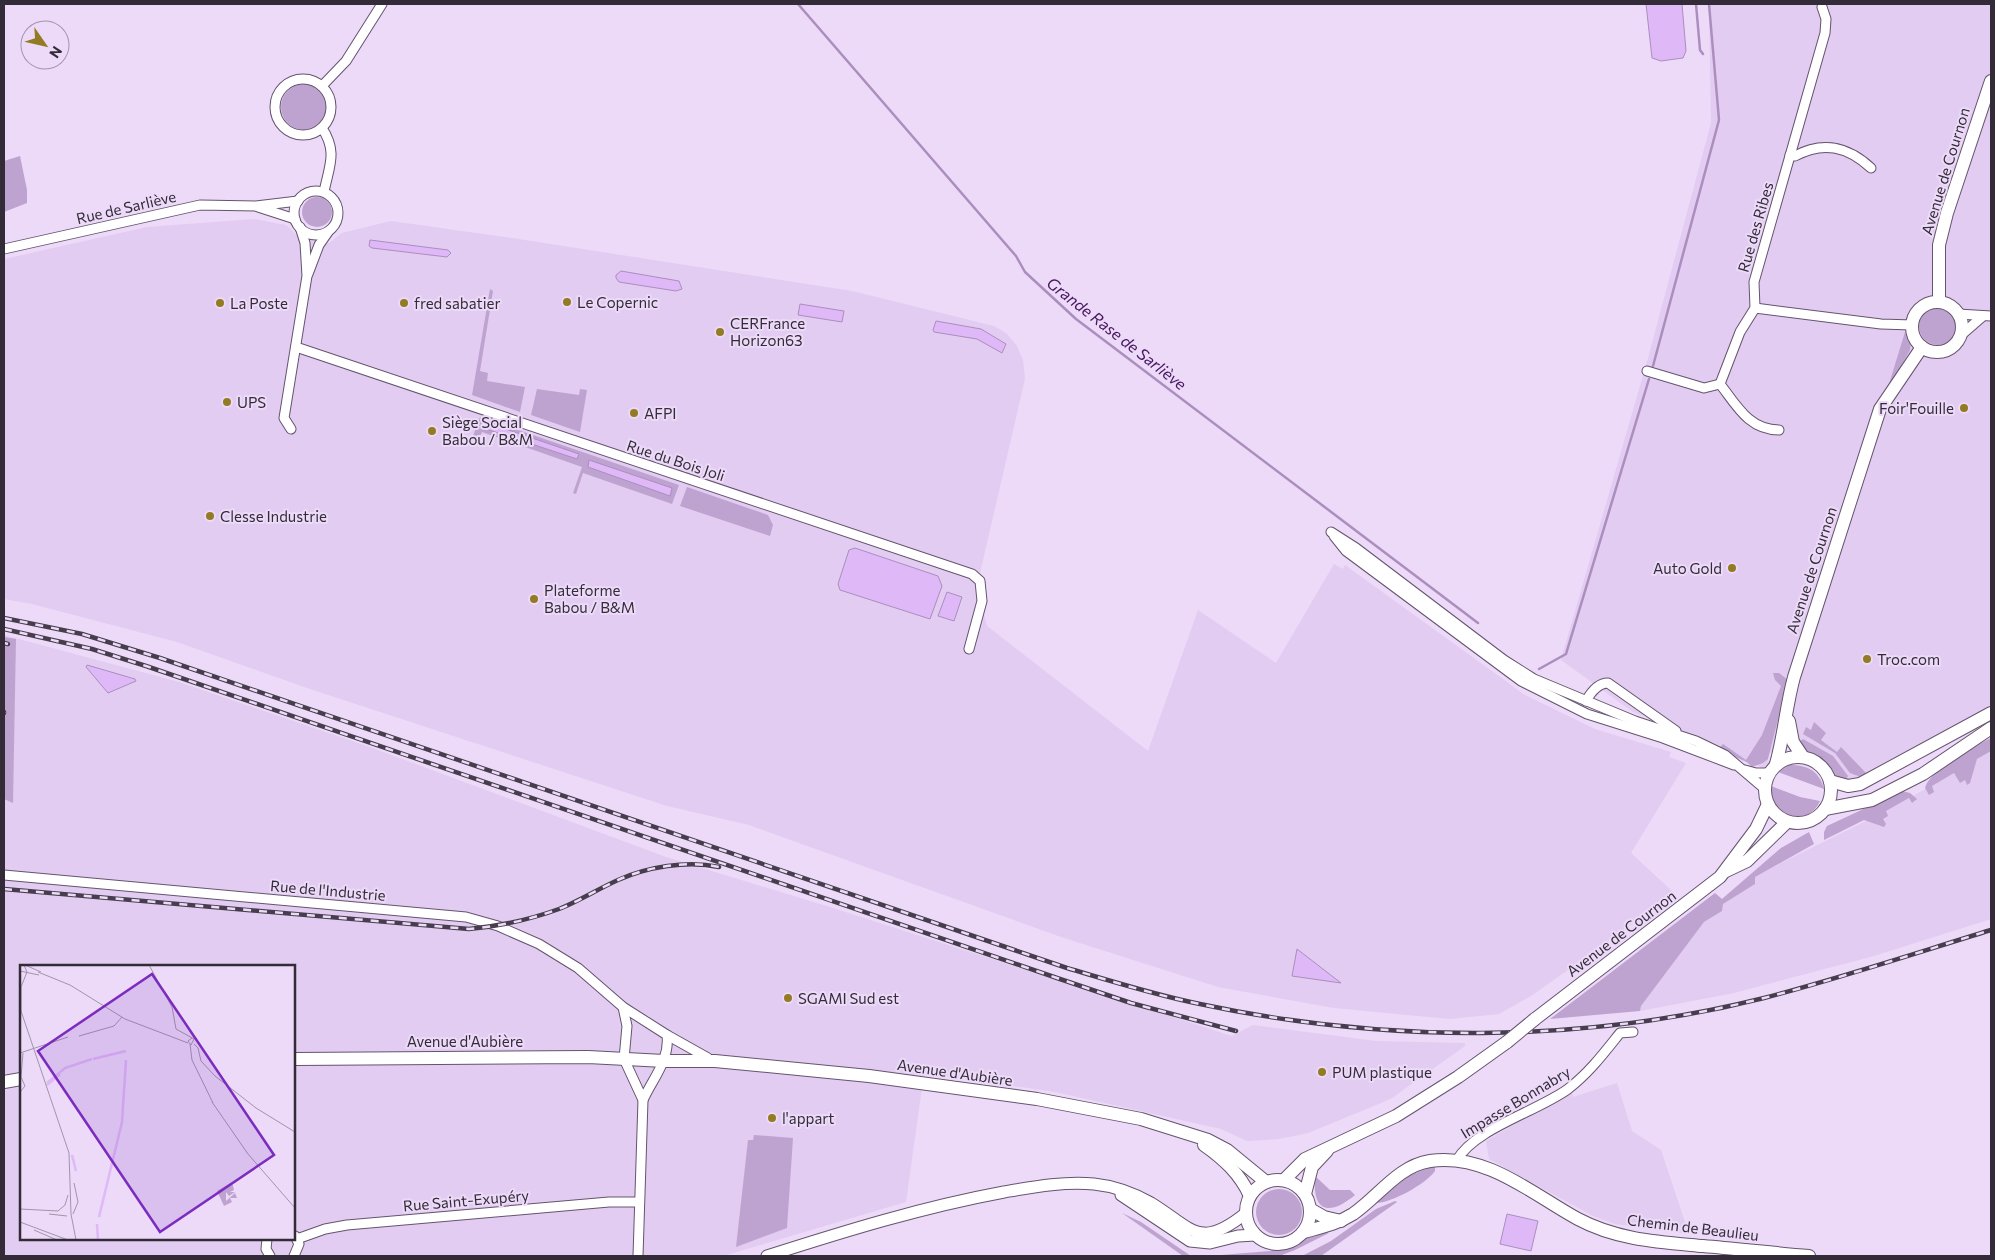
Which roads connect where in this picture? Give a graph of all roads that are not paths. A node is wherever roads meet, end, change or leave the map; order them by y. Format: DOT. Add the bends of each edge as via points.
graph roads {
  1 [pos="382,4"];
  2 [pos="1822,7"];
  3 [pos="1991,81"];
  4 [pos="322,86"];
  5 [pos="322,128"];
  6 [pos="1790,155"];
  7 [pos="1871,168"];
  8 [pos="324,192"];
  9 [pos="298,201"];
  10 [pos="256,206"];
  11 [pos="298,223"];
  12 [pos="329,231"];
  13 [pos="4,249"];
  14 [pos="307,276"];
  15 [pos="1939,302"];
  16 [pos="1755,308"];
  17 [pos="1958,314"];
  18 [pos="1987,316"];
  19 [pos="1912,325"];
  20 [pos="1960,336"];
  21 [pos="1922,347"];
  22 [pos="296,348"];
  23 [pos="1647,371"];
  24 [pos="1720,384"];
  25 [pos="1892,390"];
  26 [pos="292,429"];
  27 [pos="1778,430"];
  28 [pos="969,649"];
  29 [pos="1583,699"];
  30 [pos="1991,713"];
  31 [pos="1991,728"];
  32 [pos="1679,735"];
  33 [pos="1803,757"];
  34 [pos="1739,767"];
  35 [pos="1773,769"];
  36 [pos="1830,781"];
  37 [pos="1765,789"];
  38 [pos="1768,804"];
  39 [pos="1825,810"];
  40 [pos="1787,822"];
  41 [pos="1726,871"];
  42 [pos="4,875"];
  43 [pos="623,1007"];
  44 [pos="1633,1032"];
  45 [pos="667,1034"];
  46 [pos="624,1056"];
  47 [pos="295,1057"];
  48 [pos="343,1058"];
  49 [pos="664,1058"];
  50 [pos="712,1059"];
  51 [pos="295,1065"];
  52 [pos="20,1072"];
  53 [pos="4,1076"];
  54 [pos="20,1079"];
  55 [pos="4,1082"];
  56 [pos="643,1100"];
  57 [pos="1188,1133"];
  58 [pos="1333,1146"];
  59 [pos="1457,1160"];
  60 [pos="1284,1180"];
  61 [pos="1266,1182"];
  62 [pos="1111,1188"];
  63 [pos="1305,1194"];
  64 [pos="1250,1196"];
  65 [pos="639,1202"];
  66 [pos="1310,1209"];
  67 [pos="1246,1213"];
  68 [pos="1340,1221"];
  69 [pos="1304,1232"];
  70 [pos="1255,1235"];
  71 [pos="296,1236"];
  72 [pos="267,1240"];
  73 [pos="640,1255"];
  74 [pos="270,1256"];
  75 [pos="294,1256"];
  76 [pos="767,1256"];
  77 [pos="1809,1256"];
  1 -- 4 [label="street" via="346,61"];
  2 -- 6 [label="street, Rue des Ribes" via="1826,19 1824,33"];
  3 -- 15 [label="main road, Avenue de Cournon" via="1939,244"];
  4 -- 5 [label="street" via="328,94 330,112"];
  4 -- 5 [label="street" via="306,79 288,83 277,98 275,107 277,116 289,130 306,134"];
  5 -- 8 [label="street" via="329,139 332,159"];
  6 -- 7 [label="street" via="1826,146 1858,156"];
  6 -- 16 [label="street, Rue des Ribes" via="1754,282"];
  8 -- 9 [label="street" via="309,192"];
  8 -- 12 [label="street" via="334,199 338,211 336,222"];
  9 -- 10 [label="street"];
  9 -- 11 [label="street" via="294,213"];
  10 -- 11 [label="street"];
  10 -- 13 [label="street, Rue de Sarliève" via="200,205"];
  11 -- 12 [label="street" via="310,234"];
  11 -- 14 [label="street" via="305,243"];
  12 -- 14 [label="street" via="319,244"];
  14 -- 22 [label="street"];
  15 -- 17 [label="main road"];
  15 -- 19 [label="main road" via="1921,308"];
  16 -- 19 [label="street"];
  16 -- 24 [label="street" via="1740,332"];
  17 -- 18 [label="street"];
  17 -- 20 [label="main road" via="1962,325"];
  18 -- 20 [label="street"];
  19 -- 21 [label="main road" via="1912,333"];
  20 -- 21 [label="main road" via="1943,351"];
  21 -- 25 [label="main road, Avenue de Cournon"];
  22 -- 26 [label="street" via="284,418"];
  22 -- 28 [label="street, Rue du Bois Joli" via="972,574 980,581 982,601"];
  23 -- 24 [label="street" via="1704,388"];
  24 -- 27 [label="street" via="1754,425 1765,430"];
  25 -- 33 [label="main road, Avenue de Cournon" via="1789,706 1788,728"];
  25 -- 35 [label="main road, Avenue de Cournon" via="1880,409 1794,677 1786,705 1782,744"];
  29 -- 32 [label="street"];
  29 -- 32 [label="street" via="1602,683 1608,683"];
  29 -- 34 [label="street" via="1534,679 1504,660 1331,532 1346,551 1521,681 1587,714"];
  30 -- 36 [label="main road" via="1860,784 1848,786"];
  31 -- 39 [label="main road" via="1923,774 1872,800"];
  32 -- 34 [label="street" via="1725,755"];
  33 -- 35 [label="main road" via="1791,757"];
  33 -- 36 [label="main road" via="1820,765"];
  34 -- 35 [label="street" via="1756,773"];
  34 -- 37 [label="street"];
  35 -- 37 [label="main road"];
  36 -- 39 [label="main road" via="1831,797"];
  37 -- 38 [label="main road"];
  38 -- 40 [label="main road" via="1772,812"];
  38 -- 41 [label="main road, Avenue de Cournon" via="1756,829"];
  39 -- 40 [label="main road" via="1810,821"];
  40 -- 41 [label="main road, Avenue de Cournon" via="1747,861"];
  41 -- 58 [label="main road, Avenue de Cournon, bridge" via="1656,928 1458,1077 1410,1108"];
  42 -- 43 [label="street, Rue de l'Industrie" via="466,917 512,931 546,948 578,968"];
  43 -- 45 [label="street, Rue de l'Industrie"];
  43 -- 46 [label="street" via="627,1026"];
  44 -- 59 [label="street, Impasse Bonnabry" via="1620,1033 1590,1070 1567,1089 1469,1143"];
  45 -- 49 [label="street"];
  45 -- 50 [label="street, Rue de l'Industrie"];
  46 -- 48 [label="main road, Avenue d'Aubière"];
  46 -- 49 [label="main road, Avenue d'Aubière"];
  46 -- 56 [label="street"];
  47 -- 48 [label="main road, Avenue d'Aubière"];
  48 -- 51 [label="street, Avenue d'Aubière"];
  49 -- 50 [label="main road, Avenue d'Aubière"];
  49 -- 56 [label="street"];
  50 -- 57 [label="main road, Avenue d'Aubière" via="1037,1099 1141,1119"];
  52 -- 53 [label="main road"];
  54 -- 55 [label="main road"];
  56 -- 65 [label="street"];
  57 -- 61 [label="main road, Avenue d'Aubière" via="1227,1150"];
  57 -- 64 [label="main road, Avenue d'Aubière" via="1221,1158 1244,1182"];
  58 -- 60 [label="main road, Avenue de Cournon" via="1305,1159"];
  58 -- 63 [label="main road" via="1312,1167"];
  59 -- 68 [label="main road, Chemin de Beaulieu" via="1412,1167"];
  59 -- 77 [label="main road, Chemin de Beaulieu" via="1492,1170 1579,1219 1614,1234 1659,1242"];
  60 -- 61 [label="main road"];
  60 -- 63 [label="main road"];
  61 -- 64 [label="main road"];
  62 -- 67 [label="street" via="1136,1195 1197,1233 1224,1229"];
  62 -- 70 [label="street" via="1190,1241 1210,1243"];
  62 -- 76 [label="street" via="1095,1184 1055,1185 969,1198 904,1213"];
  63 -- 66 [label="main road"];
  64 -- 67 [label="main road"];
  65 -- 71 [label="street, Rue Saint-Exupéry" via="346,1224"];
  65 -- 73 [label="street"];
  66 -- 68 [label="main road"];
  66 -- 69 [label="main road"];
  67 -- 70 [label="main road" via="1248,1225"];
  68 -- 69 [label="main road, Chemin de Beaulieu"];
  69 -- 70 [label="main road" via="1296,1240 1274,1245"];
  71 -- 75 [label="street" via="298,1250"];
  72 -- 74 [label="street" via="266,1249"];
}
